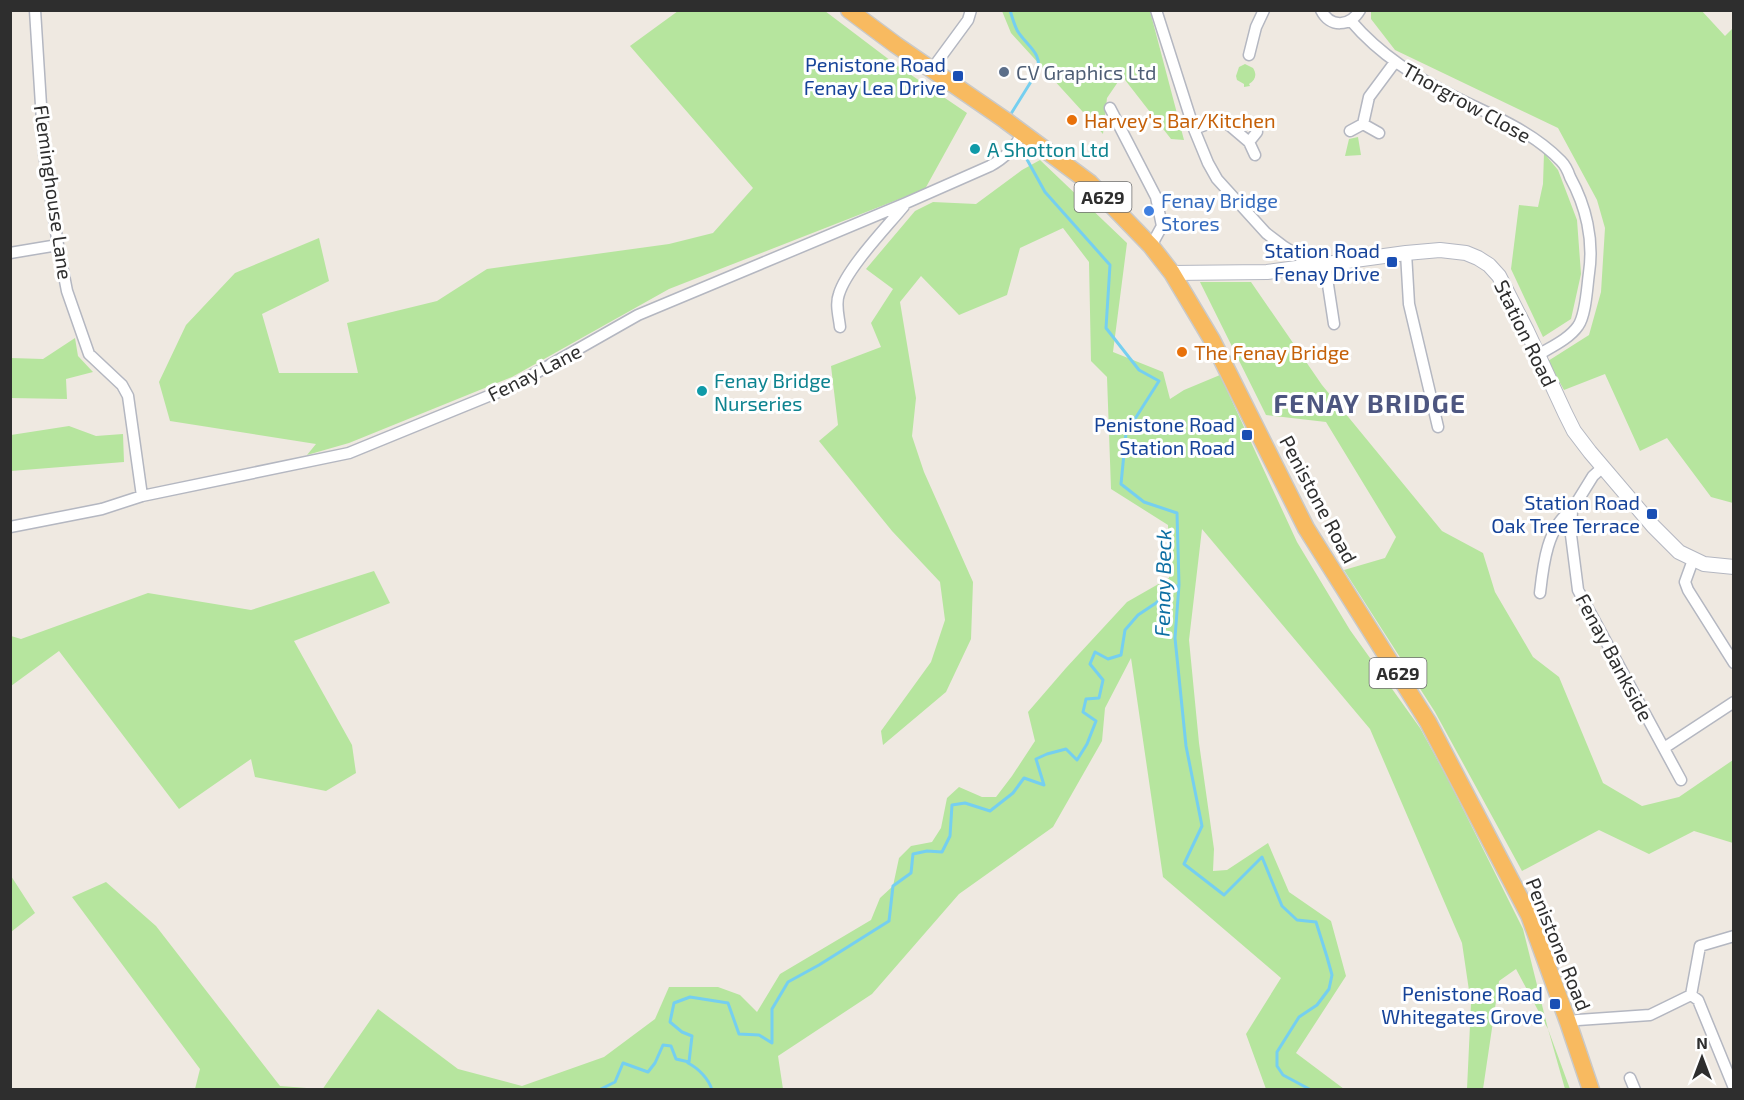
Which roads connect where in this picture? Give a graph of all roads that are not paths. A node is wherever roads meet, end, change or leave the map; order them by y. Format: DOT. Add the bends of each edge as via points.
graph roads {
  1 [pos="35,10"];
  2 [pos="849,10"];
  3 [pos="971,10"];
  4 [pos="1156,10"];
  5 [pos="1264,10"];
  6 [pos="1321,10"];
  7 [pos="1360,10"];
  8 [pos="1351,21"];
  9 [pos="1249,55"];
  10 [pos="1395,62"];
  11 [pos="932,69"];
  12 [pos="1110,108"];
  13 [pos="1363,124"];
  14 [pos="1194,129"];
  15 [pos="1350,131"];
  16 [pos="1257,132"];
  17 [pos="1379,133"];
  18 [pos="1023,134"];
  19 [pos="1249,141"];
  20 [pos="1256,155"];
  21 [pos="906,203"];
  22 [pos="58,245"];
  23 [pos="1151,246"];
  24 [pos="10,253"];
  25 [pos="1406,253"];
  26 [pos="1320,266"];
  27 [pos="1172,273"];
  28 [pos="1334,324"];
  29 [pos="840,327"];
  30 [pos="1538,355"];
  31 [pos="1438,427"];
  32 [pos="1603,467"];
  33 [pos="142,496"];
  34 [pos="1572,510"];
  35 [pos="10,527"];
  36 [pos="1693,560"];
  37 [pos="1734,567"];
  38 [pos="1540,593"];
  39 [pos="1734,663"];
  40 [pos="1734,702"];
  41 [pos="1664,748"];
  42 [pos="1681,780"];
  43 [pos="1734,936"];
  44 [pos="1691,995"];
  45 [pos="1568,1022"];
  46 [pos="1630,1078"];
  47 [pos="1734,1088"];
  48 [pos="1591,1089"];
  49 [pos="1635,1089"];
  1 -- 22 [label="street, Fleminghouse Lane" via="45,153"];
  2 -- 11 [label="highway, Penistone Road / A629"];
  3 -- 11 [label="street" via="968,20"];
  4 -- 14 [label="street"];
  5 -- 9 [label="street"];
  6 -- 8 [label="street" via="1332,22"];
  7 -- 8 [label="street"];
  8 -- 10 [label="street, Thorgrow Close"];
  10 -- 13 [label="street, Thorgrow Close" via="1369,97"];
  10 -- 30 [label="street, Thorgrow Close" via="1526,132 1563,162 1580,195 1588,223 1591,259 1580,324 1572,334"];
  11 -- 18 [label="highway, Penistone Road / A629"];
  12 -- 23 [label="street" via="1156,197 1162,226"];
  13 -- 15 [label="street"];
  13 -- 17 [label="street"];
  14 -- 19 [label="street" via="1222,119"];
  14 -- 26 [label="street" via="1222,186 1266,233"];
  16 -- 19 [label="street"];
  18 -- 21 [label="street, Fenay Lane" via="1002,159"];
  18 -- 23 [label="highway, Penistone Road / A629" via="1090,183"];
  19 -- 20 [label="street"];
  21 -- 29 [label="street" via="845,279 837,302"];
  21 -- 33 [label="street, Fenay Lane" via="638,315 513,386 349,453"];
  22 -- 24 [label="street"];
  22 -- 33 [label="street, Fleminghouse Lane" via="67,291 89,354 122,385 128,396"];
  23 -- 27 [label="highway, Penistone Road / A629"];
  25 -- 26 [label="street, Station Road"];
  25 -- 30 [label="street, Station Road" via="1454,251 1489,265 1499,276"];
  25 -- 31 [label="street" via="1410,304"];
  26 -- 27 [label="street, Station Road" via="1267,272"];
  26 -- 28 [label="street"];
  27 -- 45 [label="highway, Penistone Road / A629" via="1212,340 1306,528 1433,732 1529,915"];
  30 -- 32 [label="street, Station Road" via="1574,431"];
  32 -- 34 [label="street"];
  32 -- 36 [label="street, Station Road" via="1667,542"];
  33 -- 35 [label="street, Fenay Lane"];
  34 -- 38 [label="street" via="1556,528 1548,548"];
  34 -- 41 [label="street, Fenay Bankside" via="1578,590"];
  36 -- 37 [label="street, Station Road"];
  36 -- 39 [label="street" via="1685,582 1688,590"];
  40 -- 41 [label="street"];
  41 -- 42 [label="street, Fenay Bankside"];
  43 -- 44 [label="street" via="1700,946"];
  44 -- 45 [label="street" via="1650,1015"];
  44 -- 47 [label="street" via="1698,1000"];
  45 -- 48 [label="highway, Penistone Road / A629"];
  46 -- 49 [label="street"];
}
